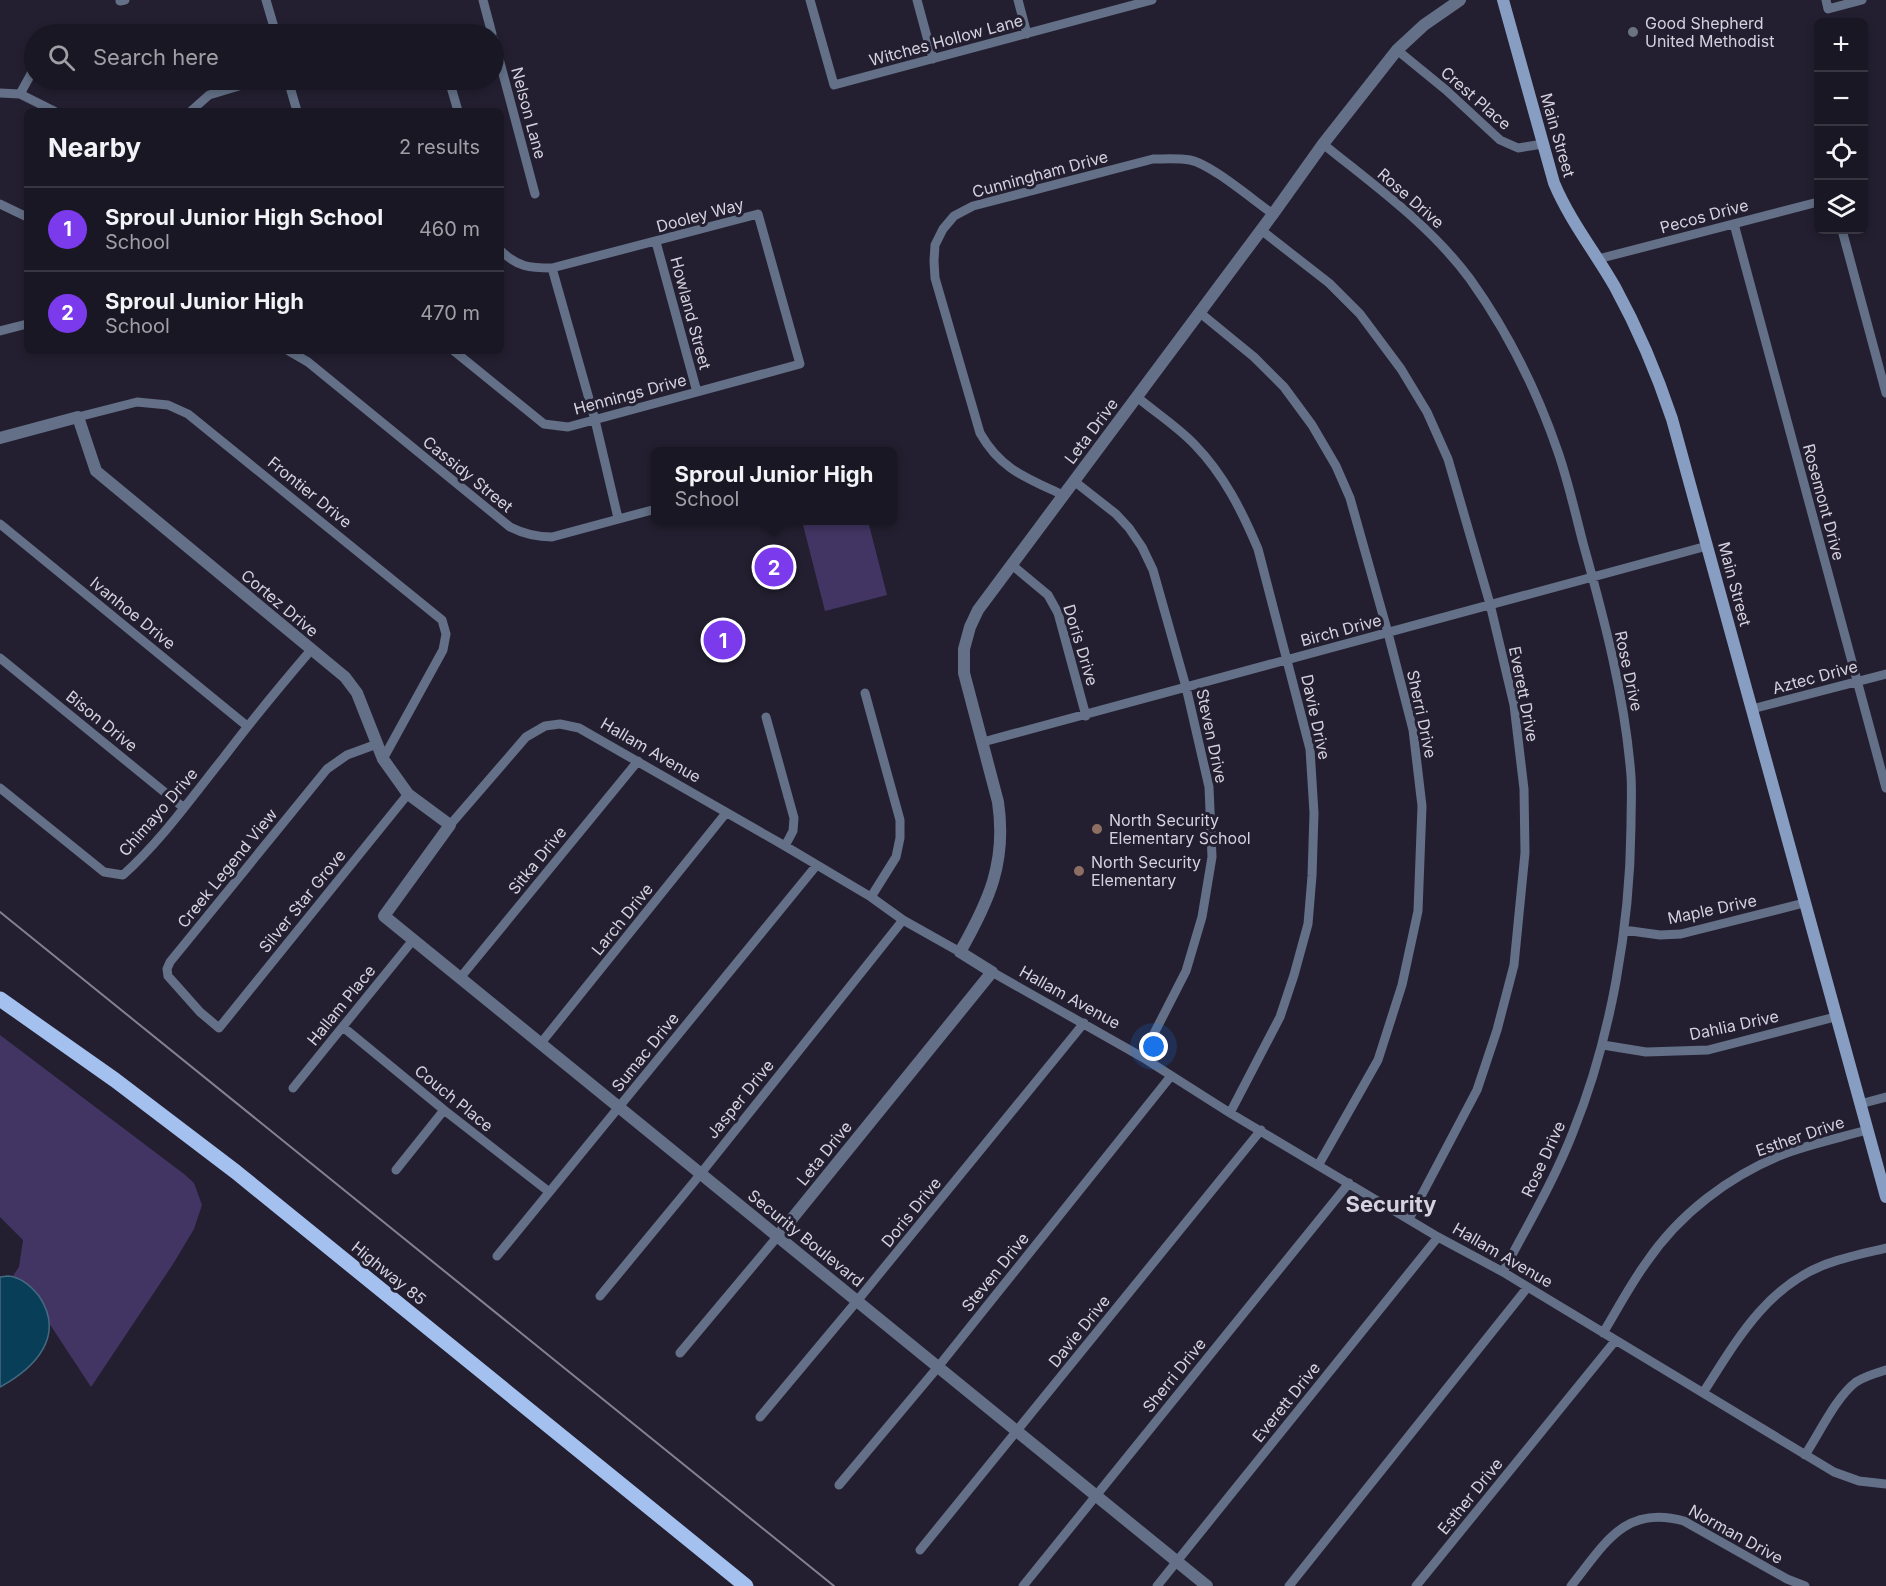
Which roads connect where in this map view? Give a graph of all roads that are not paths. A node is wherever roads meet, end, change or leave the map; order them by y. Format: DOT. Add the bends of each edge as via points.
graph roads {
  1 [pos="266,0"];
  2 [pos="483,0"];
  3 [pos="810,0"];
  4 [pos="917,0"];
  5 [pos="1018,0"];
  6 [pos="1152,0"];
  7 [pos="1460,0"];
  8 [pos="1503,0"];
  9 [pos="1826,0"];
  10 [pos="1862,0"];
  11 [pos="273,24"];
  12 [pos="489,24"];
  13 [pos="1027,34"];
  14 [pos="1397,50"];
  15 [pos="933,59"];
  16 [pos="504,78"];
  17 [pos="24,87"];
  18 [pos="226,90"];
  19 [pos="291,90"];
  20 [pos="452,90"];
  21 [pos="0,93"];
  22 [pos="20,94"];
  23 [pos="48,108"];
  24 [pos="194,108"];
  25 [pos="296,108"];
  26 [pos="457,108"];
  27 [pos="1323,144"];
  28 [pos="1543,144"];
  29 [pos="535,194"];
  30 [pos="1814,203"];
  31 [pos="0,204"];
  32 [pos="1273,214"];
  33 [pos="24,216"];
  34 [pos="1734,224"];
  35 [pos="1261,230"];
  36 [pos="1843,234"];
  37 [pos="656,242"];
  38 [pos="504,254"];
  39 [pos="1598,259"];
  40 [pos="552,268"];
  41 [pos="1199,312"];
  42 [pos="24,325"];
  43 [pos="0,331"];
  44 [pos="294,354"];
  45 [pos="458,354"];
  46 [pos="800,364"];
  47 [pos="697,392"];
  48 [pos="1886,393"];
  49 [pos="1137,397"];
  50 [pos="78,417"];
  51 [pos="595,420"];
  52 [pos="0,438"];
  53 [pos="1074,481"];
  54 [pos="1063,495"];
  55 [pos="651,510"];
  56 [pos="618,518"];
  57 [pos="0,524"];
  58 [pos="1707,546"];
  59 [pos="1012,565"];
  60 [pos="1593,576"];
  61 [pos="1490,604"];
  62 [pos="1388,633"];
  63 [pos="311,650"];
  64 [pos="0,658"];
  65 [pos="1288,660"];
  66 [pos="1886,674"];
  67 [pos="1857,682"];
  68 [pos="1186,687"];
  69 [pos="865,693"];
  70 [pos="1752,709"];
  71 [pos="1086,716"];
  72 [pos="766,717"];
  73 [pos="247,726"];
  74 [pos="983,742"];
  75 [pos="377,744"];
  76 [pos="383,759"];
  77 [pos="638,761"];
  78 [pos="0,788"];
  79 [pos="1886,788"];
  80 [pos="408,794"];
  81 [pos="184,808"];
  82 [pos="726,813"];
  83 [pos="450,825"];
  84 [pos="785,846"];
  85 [pos="816,866"];
  86 [pos="871,897"];
  87 [pos="1804,903"];
  88 [pos="384,916"];
  89 [pos="903,920"];
  90 [pos="1624,930"];
  91 [pos="413,940"];
  92 [pos="960,952"];
  93 [pos="993,972"];
  94 [pos="460,978"];
  95 [pos="0,999"];
  96 [pos="1835,1017"];
  97 [pos="1084,1023"];
  98 [pos="343,1027"];
  99 [pos="219,1028"];
  100 [pos="541,1044"];
  101 [pos="1603,1045"];
  102 [pos="1142,1057"];
  103 [pos="1171,1076"];
  104 [pos="292,1088"];
  105 [pos="1886,1097"];
  106 [pos="1860,1104"];
  107 [pos="619,1107"];
  108 [pos="444,1110"];
  109 [pos="1230,1113"];
  110 [pos="1261,1130"];
  111 [pos="1867,1130"];
  112 [pos="1319,1164"];
  113 [pos="396,1170"];
  114 [pos="700,1173"];
  115 [pos="1349,1183"];
  116 [pos="548,1191"];
  117 [pos="1886,1197"];
  118 [pos="1409,1219"];
  119 [pos="778,1236"];
  120 [pos="1438,1237"];
  121 [pos="1886,1248"];
  122 [pos="497,1256"];
  123 [pos="1503,1272"];
  124 [pos="1527,1288"];
  125 [pos="600,1296"];
  126 [pos="857,1301"];
  127 [pos="1603,1333"];
  128 [pos="1615,1341"];
  129 [pos="680,1353"];
  130 [pos="938,1367"];
  131 [pos="1886,1370"];
  132 [pos="1703,1393"];
  133 [pos="760,1418"];
  134 [pos="1017,1431"];
  135 [pos="1805,1455"];
  136 [pos="1886,1484"];
  137 [pos="840,1485"];
  138 [pos="1096,1496"];
  139 [pos="920,1550"];
  140 [pos="1177,1562"];
  141 [pos="746,1586"];
  142 [pos="1023,1586"];
  143 [pos="1157,1586"];
  144 [pos="1207,1586"];
  145 [pos="1289,1586"];
  146 [pos="1416,1586"];
  147 [pos="1571,1586"];
  148 [pos="1805,1586"];
  1 -- 11 [label="street"];
  2 -- 12 [label="street"];
  3 -- 15 [label="street, Witches Hollow Lane" via="834,85"];
  4 -- 15 [label="street"];
  5 -- 13 [label="street"];
  6 -- 13 [label="street, Witches Hollow Lane"];
  7 -- 14 [label="street, Leta Drive"];
  8 -- 28 [label="main road, Main Street"];
  9 -- 10 [label="street" via="1828,9"];
  13 -- 15 [label="street, Witches Hollow Lane"];
  14 -- 27 [label="street, Leta Drive"];
  14 -- 28 [label="street, Crest Place" via="1500,140 1518,148"];
  16 -- 29 [label="street, Nelson Lane"];
  17 -- 22 [label="street"];
  18 -- 24 [label="street" via="209,95"];
  19 -- 25 [label="street"];
  20 -- 26 [label="street"];
  21 -- 22 [label="street"];
  22 -- 23 [label="street"];
  27 -- 32 [label="street, Leta Drive"];
  27 -- 60 [label="street, Rose Drive" via="1424,225 1469,278 1505,333 1532,387 1558,454"];
  28 -- 39 [label="main road, Main Street" via="1560,197"];
  30 -- 34 [label="street, Pecos Drive"];
  31 -- 33 [label="street"];
  32 -- 35 [label="street, Leta Drive"];
  32 -- 54 [label="street, Cunningham Drive" via="1207,166 1192,160 1153,159 973,206 954,216 943,229 935,244 935,278 980,434 1001,462"];
  34 -- 39 [label="street, Pecos Drive"];
  34 -- 67 [label="street, Rosemont Drive"];
  35 -- 41 [label="street, Leta Drive"];
  35 -- 61 [label="street, Everett Drive" via="1360,314 1401,369 1448,459"];
  36 -- 48 [label="street"];
  37 -- 40 [label="street, Dooley Way"];
  37 -- 46 [label="street, Dooley Way" via="758,214"];
  37 -- 47 [label="street, Howland Street"];
  38 -- 40 [label="street, Dooley Way" via="529,268"];
  39 -- 58 [label="main road, Main Street" via="1630,316 1664,395"];
  40 -- 51 [label="street"];
  41 -- 49 [label="street, Leta Drive"];
  41 -- 62 [label="street, Sherri Drive" via="1284,387 1312,425 1350,498"];
  42 -- 43 [label="street"];
  44 -- 56 [label="street, Cassidy Street" via="510,527 525,534 552,537"];
  45 -- 51 [label="street, Hennings Drive" via="544,424 568,427"];
  46 -- 47 [label="street, Hennings Drive"];
  47 -- 51 [label="street, Hennings Drive"];
  49 -- 53 [label="street, Leta Drive"];
  49 -- 65 [label="street, Davie Drive" via="1195,445 1229,487 1258,549"];
  50 -- 52 [label="street, Frontier Drive"];
  50 -- 63 [label="street, Cortez Drive" via="96,471"];
  50 -- 76 [label="street, Frontier Drive" via="137,402 168,405 188,414 442,621 447,634 443,650"];
  51 -- 56 [label="street"];
  53 -- 54 [label="street, Leta Drive"];
  53 -- 68 [label="street, Steven Drive" via="1116,514 1142,547 1153,570"];
  54 -- 59 [label="street, Leta Drive"];
  55 -- 56 [label="street, Cassidy Street"];
  57 -- 73 [label="street, Ivanhoe Drive"];
  58 -- 60 [label="street, Birch Drive"];
  58 -- 70 [label="main road, Main Street"];
  59 -- 71 [label="street, Doris Drive" via="1048,595 1058,612"];
  59 -- 74 [label="street, Leta Drive" via="978,610 964,649 964,673"];
  60 -- 61 [label="street, Birch Drive"];
  60 -- 90 [label="street, Rose Drive" via="1622,700 1631,777"];
  61 -- 62 [label="street, Birch Drive"];
  61 -- 118 [label="street, Everett Drive" via="1514,705 1524,789 1525,853 1514,965 1477,1090"];
  62 -- 65 [label="street, Birch Drive"];
  62 -- 112 [label="street, Sherri Drive" via="1413,730 1422,806 1418,911 1402,985 1378,1060"];
  63 -- 73 [label="street, Chimayo Drive"];
  63 -- 75 [label="street, Cortez Drive" via="345,677 357,693"];
  64 -- 81 [label="street, Bison Drive"];
  65 -- 68 [label="street, Birch Drive"];
  65 -- 109 [label="street, Davie Drive" via="1310,749 1314,813 1308,924 1280,1017"];
  66 -- 67 [label="street, Aztec Drive"];
  67 -- 70 [label="street, Aztec Drive"];
  67 -- 79 [label="street, Rosemont Drive"];
  68 -- 71 [label="street, Birch Drive"];
  68 -- 102 [label="street, Steven Drive" via="1209,787 1212,857 1202,917 1186,971"];
  69 -- 86 [label="street" via="900,820 896,857"];
  70 -- 87 [label="main road, Main Street"];
  71 -- 74 [label="street, Birch Drive"];
  72 -- 84 [label="street" via="794,818 793,831"];
  73 -- 81 [label="street, Chimayo Drive"];
  74 -- 92 [label="street, Leta Drive" via="999,802 1001,844 990,890"];
  75 -- 76 [label="street, Cortez Drive"];
  75 -- 99 [label="street, Creek Legend View" via="347,755 327,769 170,962 168,976"];
  76 -- 80 [label="street, Cortez Drive"];
  77 -- 82 [label="street, Hallam Avenue"];
  77 -- 83 [label="street, Hallam Avenue" via="579,728 545,726 526,737"];
  77 -- 94 [label="street, Sitka Drive"];
  78 -- 81 [label="street, Chimayo Drive" via="104,872 123,875"];
  80 -- 83 [label="street, Cortez Drive"];
  80 -- 99 [label="street, Silver Star Grove"];
  82 -- 84 [label="street, Hallam Avenue"];
  82 -- 100 [label="street, Larch Drive"];
  83 -- 88 [label="street, Hallam Avenue"];
  84 -- 85 [label="street, Hallam Avenue"];
  85 -- 86 [label="street, Hallam Avenue"];
  85 -- 107 [label="street, Sumac Drive"];
  86 -- 89 [label="street, Hallam Avenue"];
  87 -- 90 [label="street, Maple Drive" via="1681,934"];
  87 -- 96 [label="main road, Main Street"];
  88 -- 91 [label="street, Security Boulevard"];
  89 -- 92 [label="street, Hallam Avenue"];
  89 -- 114 [label="street, Jasper Drive"];
  90 -- 101 [label="street, Rose Drive"];
  91 -- 94 [label="street, Security Boulevard"];
  91 -- 98 [label="street, Hallam Place"];
  92 -- 93 [label="street, Hallam Avenue"];
  93 -- 97 [label="street, Hallam Avenue"];
  93 -- 119 [label="street, Leta Drive"];
  94 -- 100 [label="street, Security Boulevard"];
  95 -- 141 [label="main road, Highway 85" via="236,1172"];
  96 -- 101 [label="street, Dahlia Drive" via="1708,1050 1646,1052"];
  96 -- 106 [label="main road, Main Street"];
  97 -- 102 [label="street, Hallam Avenue"];
  97 -- 126 [label="street, Doris Drive"];
  98 -- 104 [label="street, Hallam Place"];
  98 -- 108 [label="street, Couch Place"];
  100 -- 107 [label="street, Security Boulevard"];
  101 -- 123 [label="street, Rose Drive" via="1574,1132"];
  102 -- 103 [label="street, Hallam Avenue"];
  103 -- 109 [label="street, Hallam Avenue"];
  103 -- 130 [label="street, Steven Drive"];
  105 -- 106 [label="street, Esther Drive"];
  106 -- 111 [label="main road, Main Street"];
  107 -- 114 [label="street, Security Boulevard"];
  107 -- 116 [label="street, Sumac Drive"];
  108 -- 113 [label="street"];
  108 -- 116 [label="street, Couch Place"];
  109 -- 110 [label="street, Hallam Avenue"];
  110 -- 112 [label="street, Hallam Avenue"];
  110 -- 134 [label="street, Davie Drive"];
  111 -- 117 [label="main road, Main Street"];
  111 -- 127 [label="street, Esther Drive" via="1785,1154 1717,1190 1674,1227 1646,1262"];
  112 -- 115 [label="street, Hallam Avenue"];
  114 -- 119 [label="street, Security Boulevard"];
  114 -- 125 [label="street, Jasper Drive"];
  115 -- 118 [label="street, Hallam Avenue"];
  115 -- 138 [label="street, Sherri Drive"];
  116 -- 122 [label="street, Sumac Drive"];
  118 -- 120 [label="street, Hallam Avenue"];
  119 -- 126 [label="street, Security Boulevard"];
  119 -- 129 [label="street, Leta Drive"];
  120 -- 123 [label="street, Hallam Avenue"];
  120 -- 140 [label="street, Everett Drive"];
  121 -- 132 [label="street" via="1824,1265 1768,1301 1745,1328"];
  123 -- 124 [label="street, Hallam Avenue"];
  124 -- 127 [label="street, Hallam Avenue"];
  124 -- 145 [label="street"];
  126 -- 130 [label="street, Security Boulevard"];
  126 -- 133 [label="street, Doris Drive"];
  127 -- 128 [label="street, Hallam Avenue"];
  128 -- 132 [label="street, Hallam Avenue"];
  128 -- 146 [label="street, Esther Drive"];
  130 -- 134 [label="street, Security Boulevard"];
  130 -- 137 [label="street, Steven Drive"];
  131 -- 135 [label="street" via="1856,1382 1842,1396"];
  132 -- 135 [label="street, Hallam Avenue"];
  134 -- 138 [label="street, Security Boulevard"];
  134 -- 139 [label="street, Davie Drive"];
  135 -- 136 [label="street, Hallam Avenue" via="1834,1472"];
  138 -- 140 [label="street, Security Boulevard"];
  138 -- 142 [label="street, Sherri Drive"];
  140 -- 143 [label="street, Everett Drive"];
  140 -- 144 [label="street, Security Boulevard"];
  147 -- 148 [label="street, Norman Drive" via="1613,1534 1631,1522 1649,1517 1684,1521"];
}
